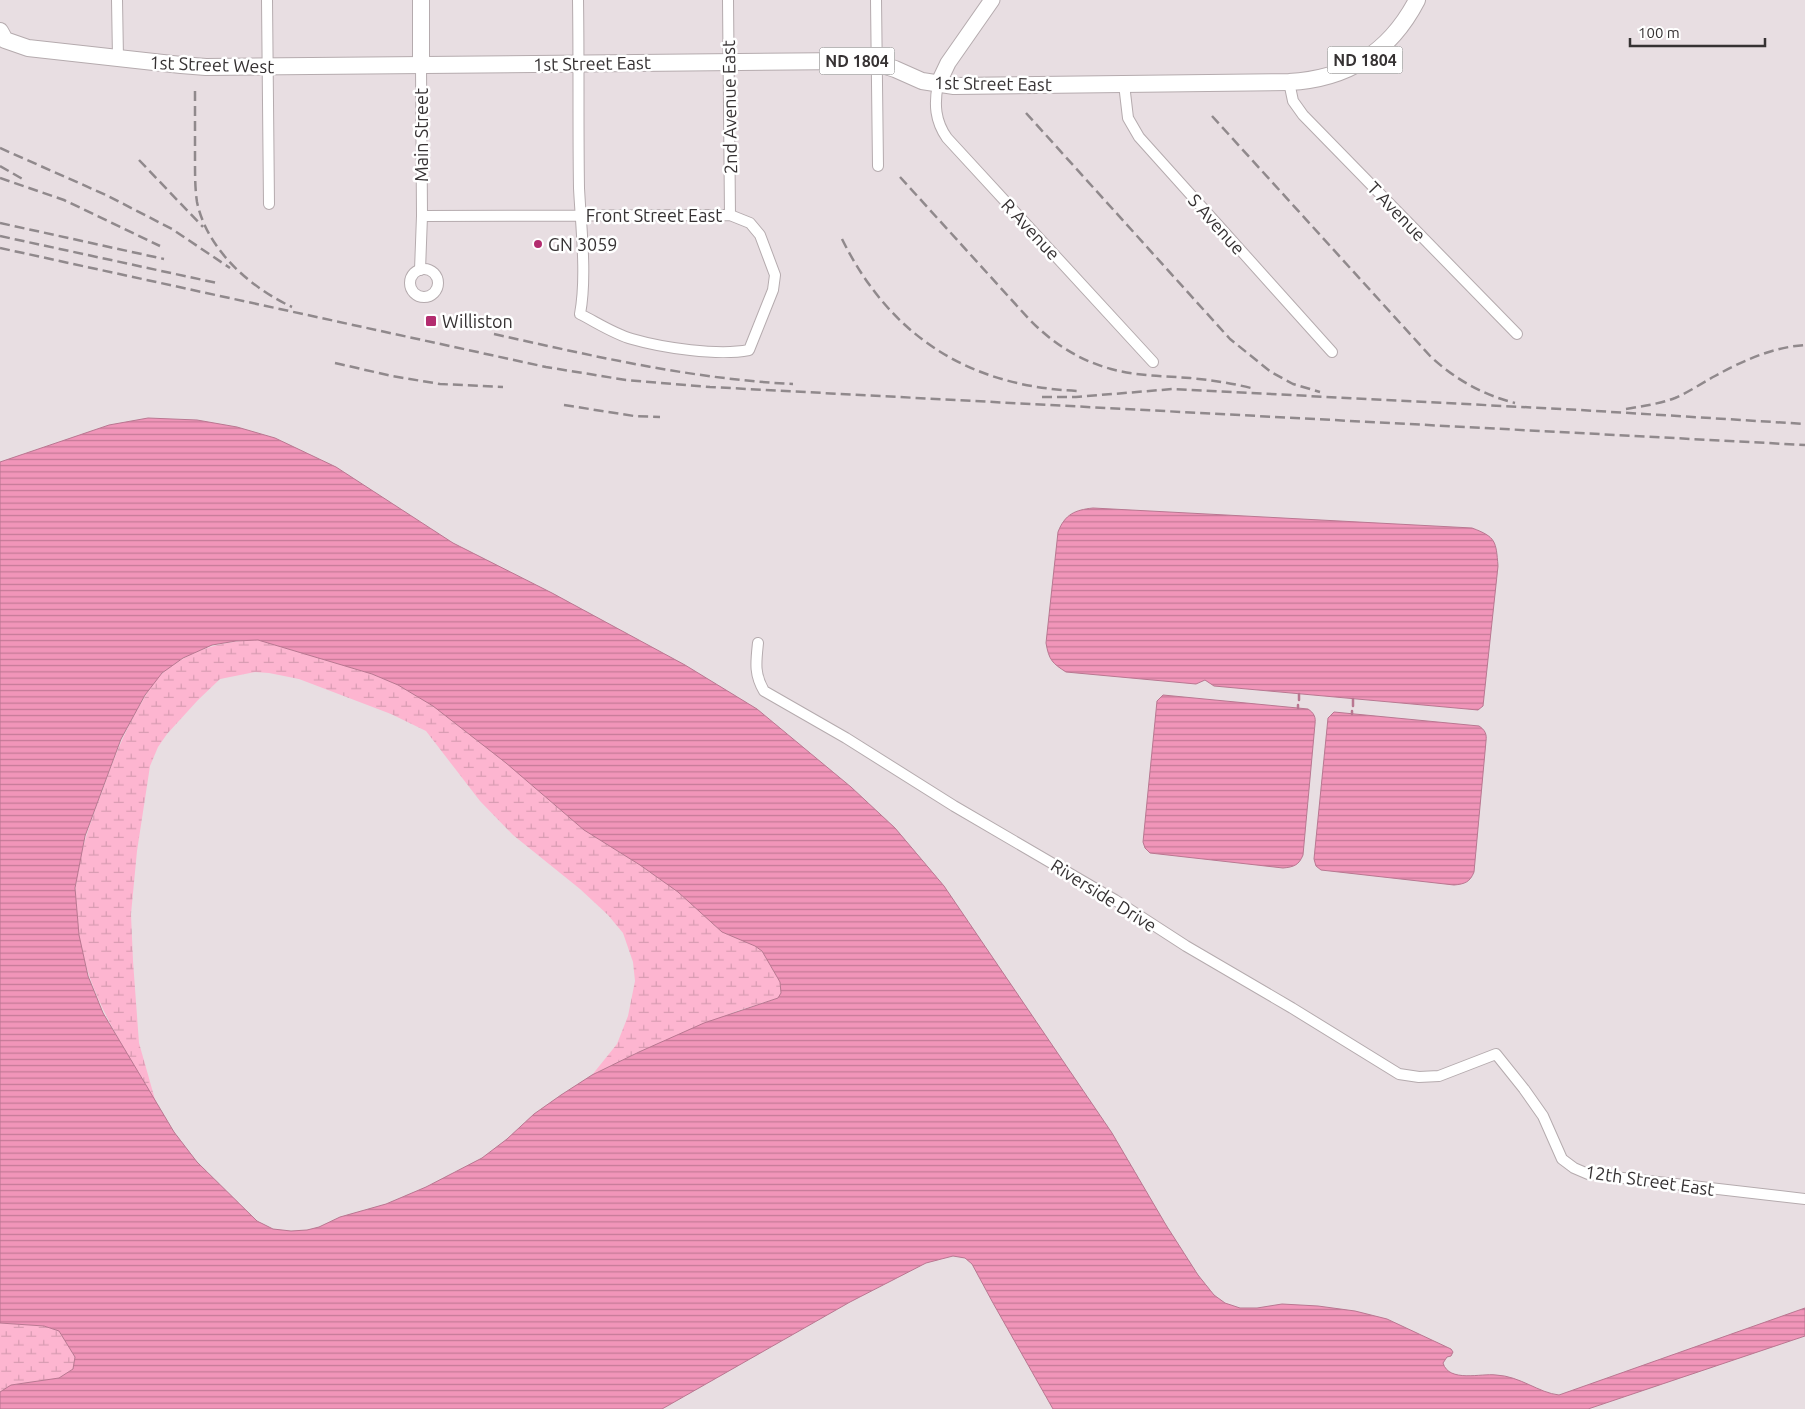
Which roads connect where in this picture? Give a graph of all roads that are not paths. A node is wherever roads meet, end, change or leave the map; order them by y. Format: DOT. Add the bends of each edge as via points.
graph roads {
  1 [pos="117,0"];
  2 [pos="267,0"];
  3 [pos="421,0"];
  4 [pos="578,0"];
  5 [pos="728,0"];
  6 [pos="876,0"];
  7 [pos="992,0"];
  8 [pos="1417,0"];
  9 [pos="2,35"];
  10 [pos="118,58"];
  11 [pos="728,62"];
  12 [pos="876,63"];
  13 [pos="577,64"];
  14 [pos="421,65"];
  15 [pos="267,67"];
  16 [pos="1289,82"];
  17 [pos="938,84"];
  18 [pos="1124,84"];
  19 [pos="878,166"];
  20 [pos="269,204"];
  21 [pos="580,215"];
  22 [pos="730,215"];
  23 [pos="422,216"];
  24 [pos="420,270"];
  25 [pos="1517,334"];
  26 [pos="1332,352"];
  27 [pos="1153,362"];
  28 [pos="758,642"];
  29 [pos="1496,1054"];
  30 [pos="1805,1200"];
  1 -- 10 [label="street"];
  2 -- 15 [label="street"];
  3 -- 14 [label="main road, Main Street"];
  4 -- 13 [label="street"];
  5 -- 11 [label="street, 2nd Avenue East"];
  6 -- 12 [label="street"];
  7 -- 17 [label="street" via="948,63"];
  8 -- 16 [label="main road, 1st Street East / ND 1804" via="1397,31 1360,63 1321,78"];
  9 -- 10 [label="main road, 1st Street West" via="28,48"];
  10 -- 15 [label="main road, 1st Street West" via="194,66"];
  11 -- 12 [label="main road, 1st Street East / ND 1804"];
  11 -- 13 [label="main road, 1st Street East / ND 1804"];
  11 -- 22 [label="street, 2nd Avenue East"];
  12 -- 17 [label="main road, 1st Street East / ND 1804"];
  12 -- 19 [label="street"];
  13 -- 14 [label="main road, 1st Street East / ND 1804"];
  13 -- 21 [label="street"];
  14 -- 15 [label="main road, 1st Street West"];
  14 -- 23 [label="street, Main Street"];
  15 -- 20 [label="street"];
  16 -- 18 [label="main road, 1st Street East / ND 1804"];
  16 -- 25 [label="street, T Avenue" via="1293,101 1303,115"];
  17 -- 18 [label="main road, 1st Street East / ND 1804"];
  17 -- 27 [label="street, R Avenue" via="937,121 947,138"];
  18 -- 26 [label="street, S Avenue" via="1128,118 1139,137"];
  21 -- 22 [label="street, Front Street East"];
  21 -- 22 [label="street, Front Street East" via="584,296 580,314 631,338 733,354 749,350 774,290 775,275 760,235 750,223"];
  21 -- 23 [label="street, Front Street East"];
  23 -- 24 [label="street, Main Street"];
  28 -- 29 [label="street, Riverside Drive" via="756,665 764,691 1400,1074 1439,1076"];
  29 -- 30 [label="street, 12th Street East" via="1542,1116 1562,1159 1574,1168 1588,1174"];
}
